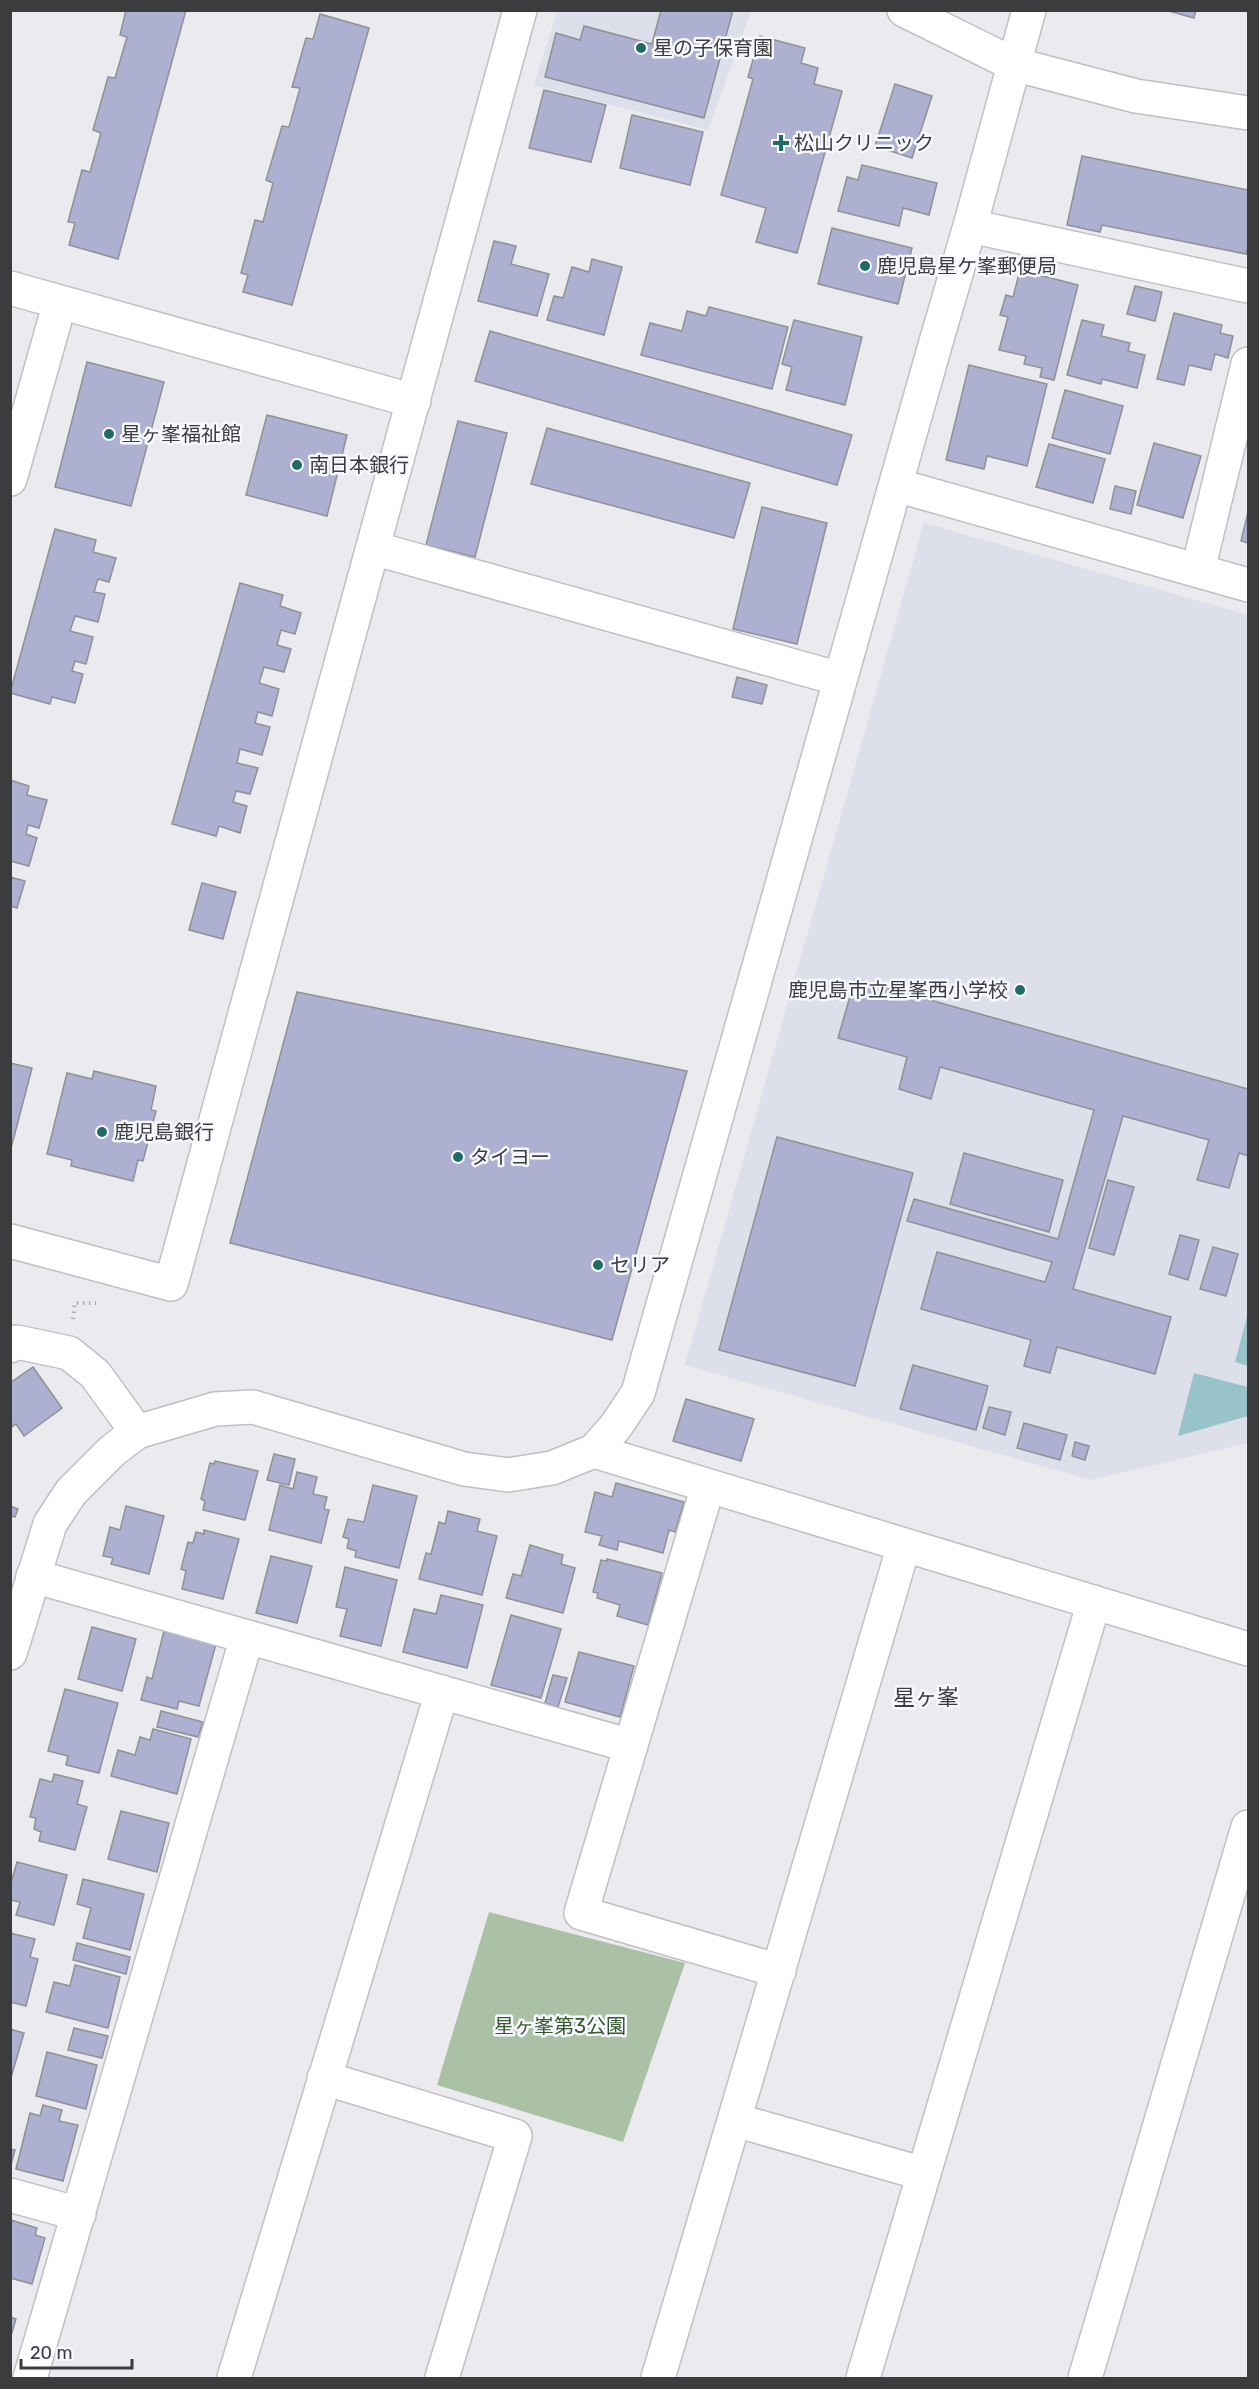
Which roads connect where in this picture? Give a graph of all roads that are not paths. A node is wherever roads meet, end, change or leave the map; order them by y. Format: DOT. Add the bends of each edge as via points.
graph roads {
  1 [pos="520,10"];
  2 [pos="904,10"];
  3 [pos="1029,10"];
  4 [pos="1013,64"];
  5 [pos="1248,113"];
  6 [pos="970,226"];
  7 [pos="1248,286"];
  8 [pos="10,288"];
  9 [pos="60,302"];
  10 [pos="1248,364"];
  11 [pos="414,401"];
  12 [pos="10,479"];
  13 [pos="896,485"];
  14 [pos="373,548"];
  15 [pos="1198,570"];
  16 [pos="1248,585"];
  17 [pos="840,679"];
  18 [pos="10,1241"];
  19 [pos="10,1346"];
  20 [pos="137,1432"];
  21 [pos="594,1452"];
  22 [pos="708,1486"];
  23 [pos="904,1545"];
  24 [pos="33,1576"];
  25 [pos="1094,1602"];
  26 [pos="247,1637"];
  27 [pos="1248,1649"];
  28 [pos="10,1653"];
  29 [pos="442,1692"];
  30 [pos="631,1746"];
  31 [pos="1248,1827"];
  32 [pos="779,1971"];
  33 [pos="324,2078"];
  34 [pos="735,2120"];
  35 [pos="924,2174"];
  36 [pos="10,2194"];
  37 [pos="78,2214"];
  38 [pos="30,2379"];
  39 [pos="234,2379"];
  40 [pos="442,2379"];
  41 [pos="658,2379"];
  42 [pos="863,2379"];
  43 [pos="1085,2379"];
  1 -- 11 [label="street"];
  2 -- 4 [label="street"];
  3 -- 4 [label="street"];
  4 -- 5 [label="street" via="1136,96"];
  4 -- 6 [label="street"];
  6 -- 7 [label="street"];
  6 -- 13 [label="street"];
  8 -- 9 [label="street"];
  9 -- 11 [label="street"];
  9 -- 12 [label="street"];
  10 -- 15 [label="street"];
  11 -- 14 [label="street"];
  13 -- 15 [label="street"];
  13 -- 17 [label="street"];
  14 -- 17 [label="street"];
  14 -- 18 [label="street" via="171,1284"];
  15 -- 16 [label="street"];
  17 -- 21 [label="street" via="638,1393"];
  19 -- 20 [label="street" via="17,1342 69,1353 95,1374"];
  20 -- 21 [label="street" via="215,1409 253,1407 464,1469 508,1475 552,1468"];
  20 -- 24 [label="street" via="71,1492 50,1524"];
  21 -- 22 [label="street"];
  22 -- 23 [label="street"];
  22 -- 30 [label="street"];
  23 -- 25 [label="street"];
  23 -- 32 [label="street"];
  24 -- 26 [label="street"];
  24 -- 28 [label="street"];
  25 -- 27 [label="street"];
  25 -- 35 [label="street"];
  26 -- 29 [label="street"];
  26 -- 37 [label="street"];
  29 -- 30 [label="street"];
  29 -- 33 [label="street"];
  30 -- 32 [label="street" via="581,1913"];
  31 -- 43 [label="street"];
  32 -- 34 [label="street"];
  33 -- 39 [label="street"];
  33 -- 40 [label="street" via="515,2136"];
  34 -- 35 [label="street"];
  34 -- 41 [label="street"];
  35 -- 42 [label="street"];
  36 -- 37 [label="street"];
  37 -- 38 [label="street"];
}
